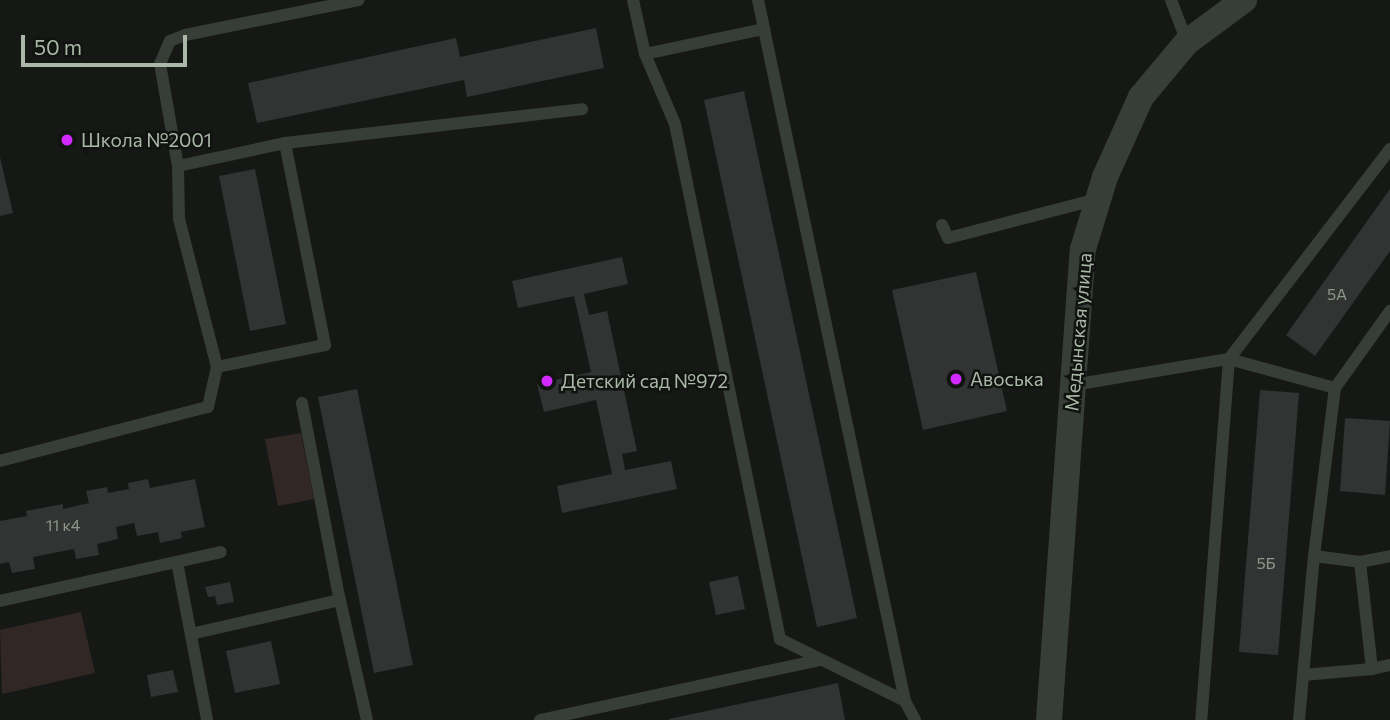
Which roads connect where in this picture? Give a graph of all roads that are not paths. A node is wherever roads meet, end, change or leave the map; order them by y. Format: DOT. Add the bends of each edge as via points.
graph roads {
  1 [pos="358,0"];
  2 [pos="633,0"];
  3 [pos="758,0"];
  4 [pos="1171,0"];
  5 [pos="1244,0"];
  6 [pos="764,29"];
  7 [pos="1187,42"];
  8 [pos="645,54"];
  9 [pos="582,108"];
  10 [pos="285,143"];
  11 [pos="1390,149"];
  12 [pos="178,166"];
  13 [pos="1098,199"];
  14 [pos="942,225"];
  15 [pos="1390,311"];
  16 [pos="1229,359"];
  17 [pos="217,367"];
  18 [pos="1073,386"];
  19 [pos="1335,388"];
  20 [pos="302,402"];
  21 [pos="0,461"];
  22 [pos="221,552"];
  23 [pos="1314,556"];
  24 [pos="1390,556"];
  25 [pos="177,562"];
  26 [pos="1360,562"];
  27 [pos="340,600"];
  28 [pos="0,601"];
  29 [pos="191,634"];
  30 [pos="821,660"];
  31 [pos="1390,665"];
  32 [pos="1372,669"];
  33 [pos="1303,676"];
  34 [pos="905,701"];
  35 [pos="207,720"];
  36 [pos="367,720"];
  37 [pos="540,720"];
  38 [pos="915,720"];
  39 [pos="1049,720"];
  40 [pos="1201,720"];
  41 [pos="1299,720"];
  1 -- 12 [label="lane" via="170,41 160,64"];
  2 -- 8 [label="lane"];
  3 -- 6 [label="lane"];
  4 -- 7 [label="lane"];
  5 -- 7 [label="street, Медынская улица"];
  6 -- 8 [label="lane"];
  6 -- 34 [label="lane"];
  7 -- 13 [label="street, Медынская улица" via="1141,97"];
  8 -- 30 [label="lane" via="675,124 780,639"];
  9 -- 10 [label="lane"];
  10 -- 12 [label="lane"];
  10 -- 17 [label="lane" via="325,345"];
  11 -- 16 [label="lane"];
  12 -- 17 [label="lane" via="179,219"];
  13 -- 14 [label="lane" via="948,238"];
  13 -- 18 [label="street, Медынская улица" via="1083,249"];
  15 -- 19 [label="lane"];
  16 -- 18 [label="lane"];
  16 -- 19 [label="lane"];
  16 -- 40 [label="lane"];
  17 -- 21 [label="lane" via="208,407"];
  18 -- 39 [label="street, Медынская улица"];
  19 -- 23 [label="lane"];
  20 -- 27 [label="lane"];
  22 -- 25 [label="lane"];
  23 -- 26 [label="lane"];
  23 -- 33 [label="lane"];
  24 -- 26 [label="lane"];
  25 -- 28 [label="lane"];
  25 -- 29 [label="lane"];
  26 -- 32 [label="lane"];
  27 -- 29 [label="lane"];
  27 -- 36 [label="lane"];
  29 -- 35 [label="lane"];
  30 -- 34 [label="lane"];
  30 -- 37 [label="lane"];
  31 -- 32 [label="lane"];
  32 -- 33 [label="lane"];
  33 -- 41 [label="lane"];
  34 -- 38 [label="lane"];
}
